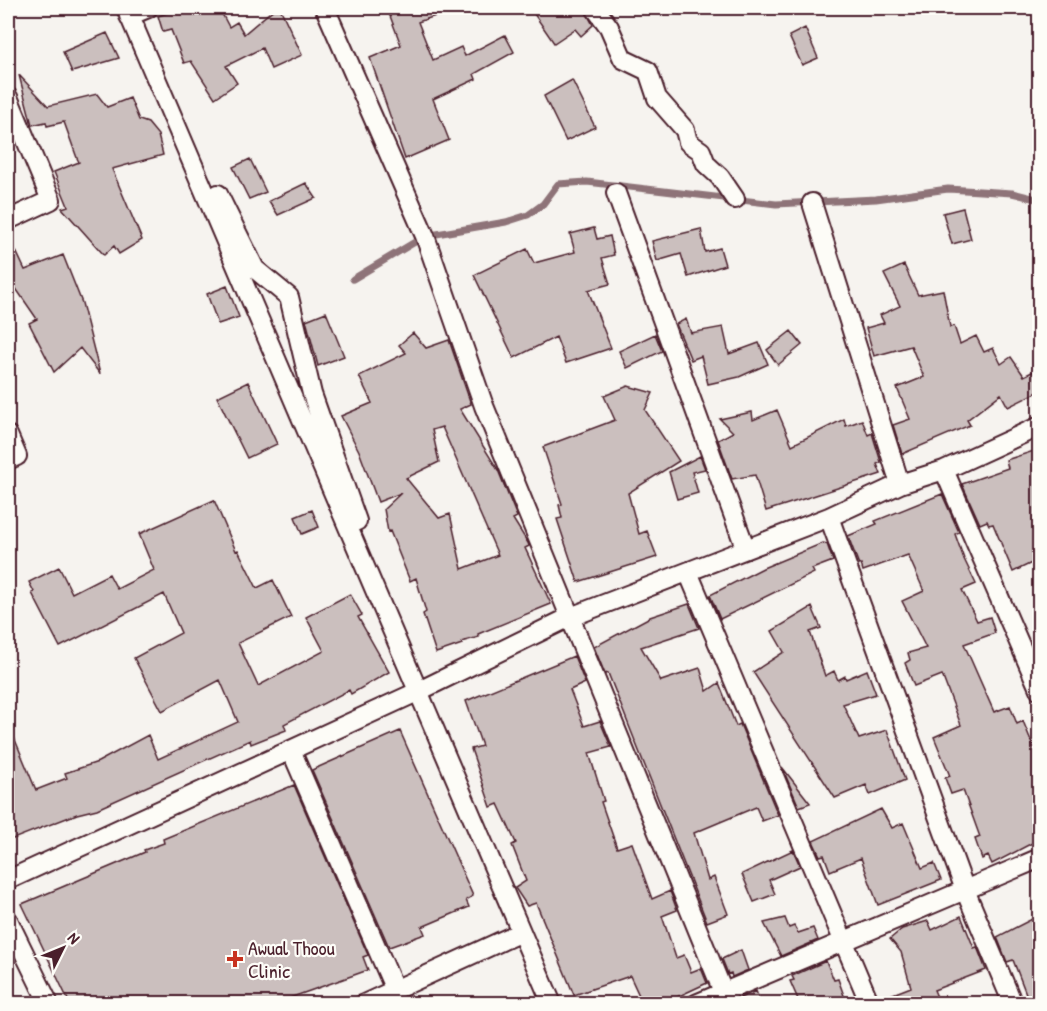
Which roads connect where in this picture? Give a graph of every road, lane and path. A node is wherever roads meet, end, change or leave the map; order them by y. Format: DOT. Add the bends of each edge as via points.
graph roads {
  1 [pos="148,8"];
  2 [pos="325,8"];
  3 [pos="595,8"];
  4 [pos="128,12"];
  5 [pos="8,96"];
  6 [pos="616,194"];
  7 [pos="735,199"];
  8 [pos="812,203"];
  9 [pos="8,220"];
  10 [pos="1040,426"];
  11 [pos="8,435"];
  12 [pos="8,460"];
  13 [pos="944,470"];
  14 [pos="900,484"];
  15 [pos="829,517"];
  16 [pos="745,547"];
  17 [pos="688,572"];
  18 [pos="568,618"];
  19 [pos="1040,691"];
  20 [pos="417,692"];
  21 [pos="291,750"];
  22 [pos="1040,858"];
  23 [pos="8,879"];
  24 [pos="965,890"];
  25 [pos="8,920"];
  26 [pos="521,932"];
  27 [pos="842,942"];
  28 [pos="395,990"];
  29 [pos="726,998"];
  30 [pos="49,1004"];
  31 [pos="364,1004"];
  32 [pos="552,1004"];
  33 [pos="696,1004"];
  34 [pos="870,1004"];
  35 [pos="1013,1004"];
  1 -- 4 [label="street"];
  2 -- 18 [label="street" via="425,236 483,406"];
  3 -- 7 [label="street" via="609,27 623,59 648,71 657,98 686,130 688,141 701,151 706,164"];
  4 -- 20 [label="street"];
  4 -- 20 [label="street" via="255,269 289,297 312,394"];
  5 -- 9 [label="street" via="51,200"];
  6 -- 16 [label="street"];
  8 -- 14 [label="street"];
  10 -- 13 [label="street"];
  11 -- 12 [label="street" via="17,456"];
  13 -- 14 [label="street"];
  13 -- 19 [label="street"];
  14 -- 15 [label="street"];
  15 -- 16 [label="street"];
  15 -- 24 [label="street"];
  16 -- 17 [label="street"];
  17 -- 18 [label="street"];
  17 -- 27 [label="street"];
  18 -- 20 [label="street"];
  18 -- 29 [label="street"];
  20 -- 21 [label="street"];
  20 -- 26 [label="street"];
  21 -- 23 [label="street"];
  21 -- 28 [label="street"];
  22 -- 24 [label="street"];
  24 -- 27 [label="street"];
  24 -- 35 [label="street"];
  25 -- 30 [label="street"];
  26 -- 28 [label="street"];
  26 -- 32 [label="street"];
  27 -- 29 [label="street"];
  27 -- 34 [label="street"];
  28 -- 31 [label="street"];
  29 -- 33 [label="street"];
}
